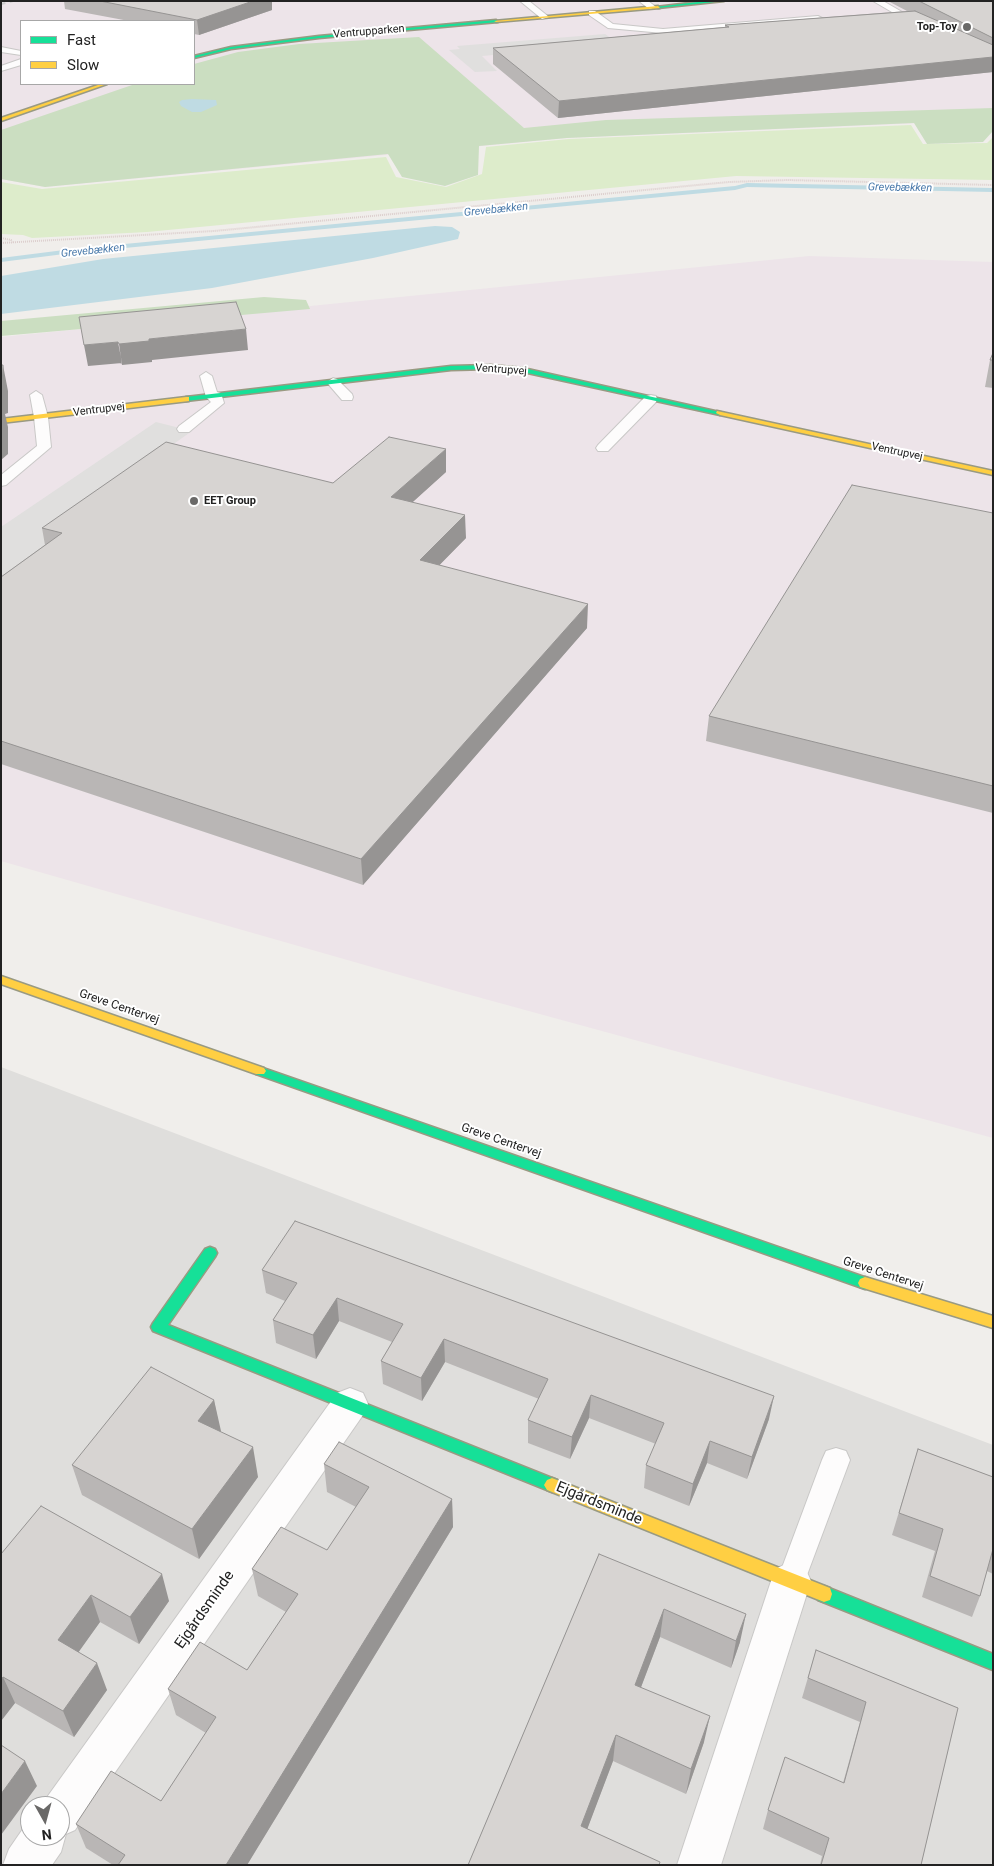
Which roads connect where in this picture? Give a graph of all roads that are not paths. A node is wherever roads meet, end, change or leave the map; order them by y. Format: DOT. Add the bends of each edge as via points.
graph roads {
  1 [pos="524,1"];
  2 [pos="722,1"];
  3 [pos="877,1"];
  4 [pos="647,4"];
  5 [pos="592,13"];
  6 [pos="546,17"];
  7 [pos="818,18"];
  8 [pos="925,27"];
  9 [pos="1,40"];
  10 [pos="20,44"];
  11 [pos="1,49"];
  12 [pos="20,53"];
  13 [pos="195,57"];
  14 [pos="20,62"];
  15 [pos="1,69"];
  16 [pos="103,85"];
  17 [pos="1,120"];
  18 [pos="206,376"];
  19 [pos="333,382"];
  20 [pos="36,395"];
  21 [pos="214,396"];
  22 [pos="347,397"];
  23 [pos="651,399"];
  24 [pos="41,417"];
  25 [pos="1,421"];
  26 [pos="184,429"];
  27 [pos="603,448"];
  28 [pos="993,473"];
  29 [pos="1,482"];
  30 [pos="1,980"];
  31 [pos="210,1254"];
  32 [pos="993,1322"];
  33 [pos="350,1404"];
  34 [pos="836,1460"];
  35 [pos="791,1581"];
  36 [pos="993,1662"];
  37 [pos="70,1801"];
  38 [pos="38,1846"];
  39 [pos="25,1865"];
  40 [pos="699,1865"];
  1 -- 6 [label="lane"];
  2 -- 4 [label="street, Ventrupparken"];
  3 -- 8 [label="lane"];
  4 -- 5 [label="street, Ventrupparken"];
  5 -- 6 [label="street, Ventrupparken"];
  5 -- 7 [label="lane" via="611,26 663,31"];
  6 -- 13 [label="street, Ventrupparken" via="291,40"];
  9 -- 10 [label="lane"];
  11 -- 12 [label="lane"];
  14 -- 15 [label="lane"];
  16 -- 17 [label="street"];
  18 -- 21 [label="lane"];
  19 -- 21 [label="street, Ventrupvej"];
  19 -- 22 [label="lane"];
  19 -- 23 [label="street, Ventrupvej" via="451,368 490,367 523,370"];
  20 -- 24 [label="lane"];
  21 -- 24 [label="street, Ventrupvej"];
  21 -- 26 [label="lane" via="218,403"];
  23 -- 27 [label="lane"];
  23 -- 28 [label="street, Ventrupvej"];
  24 -- 25 [label="street, Ventrupvej"];
  24 -- 29 [label="lane" via="44,447"];
  30 -- 32 [label="street, Greve Centervej" via="876,1287"];
  31 -- 33 [label="street, Ejgårdsminde" via="158,1327"];
  33 -- 35 [label="street, Ejgårdsminde"];
  33 -- 37 [label="street, Ejgårdsminde"];
  34 -- 35 [label="lane"];
  35 -- 36 [label="street, Ejgårdsminde"];
  35 -- 40 [label="street"];
  38 -- 39 [label="street"];
}
